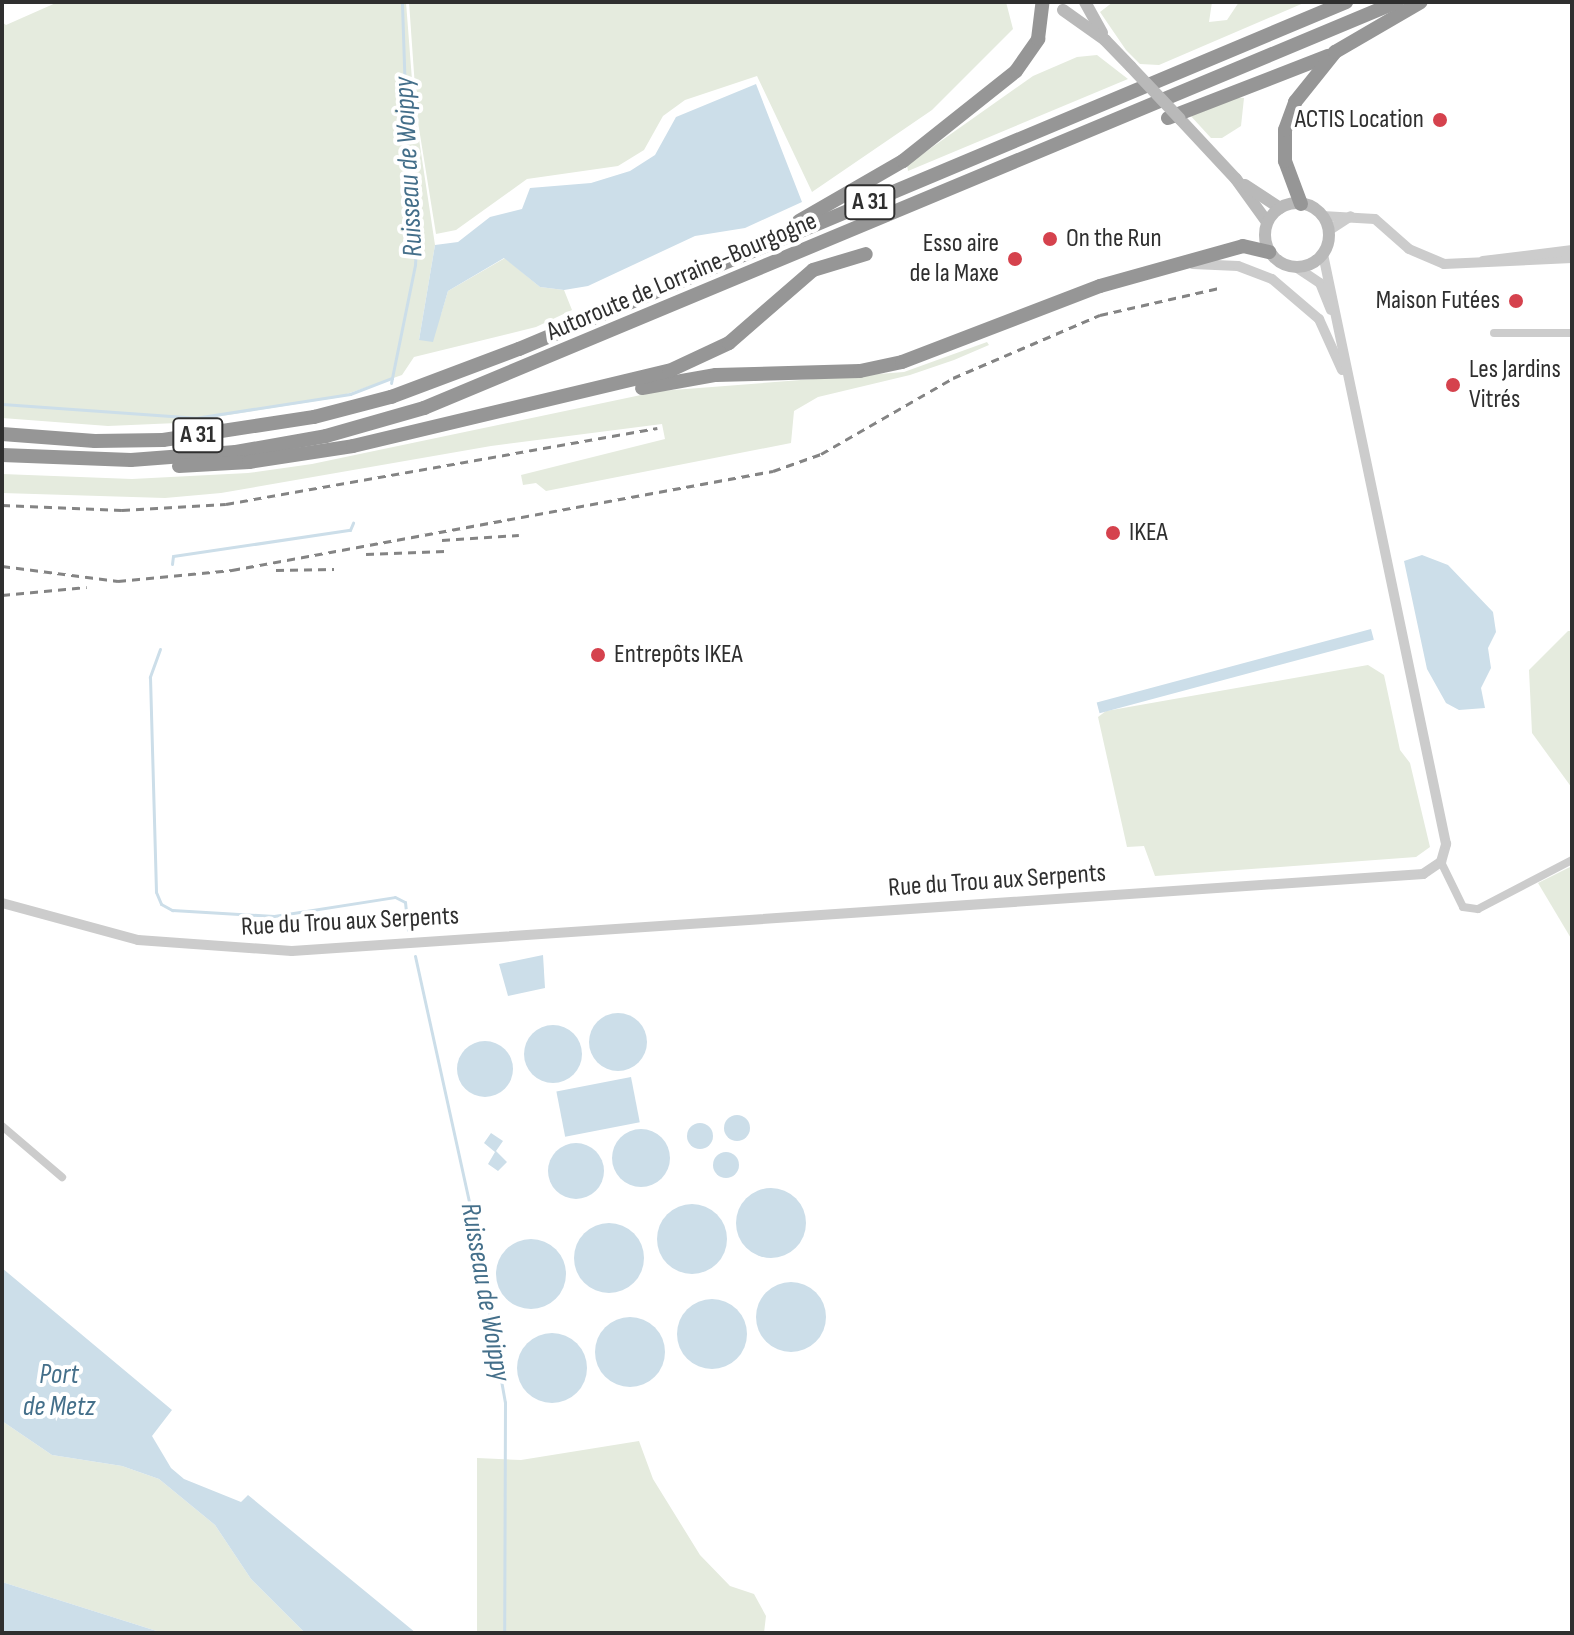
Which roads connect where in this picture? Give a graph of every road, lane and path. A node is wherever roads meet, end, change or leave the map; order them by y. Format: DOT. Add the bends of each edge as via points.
graph roads {
  1 [pos="1077,2"];
  2 [pos="1085,2"];
  3 [pos="1346,2"];
  4 [pos="1397,2"];
  5 [pos="1421,2"];
  6 [pos="1042,3"];
  7 [pos="1063,10"];
  8 [pos="1105,40"];
  9 [pos="1335,52"];
  10 [pos="1174,118"];
  11 [pos="1236,179"];
  12 [pos="1301,204"];
  13 [pos="1280,208"];
  14 [pos="1352,215"];
  15 [pos="1322,216"];
  16 [pos="1267,222"];
  17 [pos="1328,231"];
  18 [pos="784,237"];
  19 [pos="1572,250"];
  20 [pos="1269,252"];
  21 [pos="866,254"];
  22 [pos="1323,254"];
  23 [pos="1572,258"];
  24 [pos="1182,264"];
  25 [pos="1469,265"];
  26 [pos="1296,267"];
  27 [pos="1335,319"];
  28 [pos="1494,333"];
  29 [pos="1572,333"];
  30 [pos="1349,386"];
  31 [pos="590,394"];
  32 [pos="2,434"];
  33 [pos="2,455"];
  34 [pos="131,460"];
  35 [pos="1572,860"];
  36 [pos="1441,862"];
  37 [pos="2,903"];
  38 [pos="2,1126"];
  39 [pos="62,1177"];
  1 -- 7 [label="main road"];
  2 -- 8 [label="main road"];
  3 -- 18 [label="highway, Autoroute de Lorraine-Bourgogne / A 31"];
  4 -- 34 [label="highway, Autoroute de Lorraine-Bourgogne / A 31" via="424,408 289,444"];
  5 -- 9 [label="highway"];
  6 -- 7 [label="main road"];
  6 -- 18 [label="highway" via="1038,39 1016,71 903,161 794,224"];
  7 -- 8 [label="main road"];
  8 -- 10 [label="main road, bridge"];
  9 -- 10 [label="highway"];
  9 -- 12 [label="highway" via="1301,91 1285,130 1285,161"];
  10 -- 11 [label="main road"];
  11 -- 13 [label="main road"];
  11 -- 16 [label="main road"];
  12 -- 13 [label="main road"];
  12 -- 15 [label="main road"];
  13 -- 16 [label="main road"];
  14 -- 15 [label="street"];
  14 -- 17 [label="street"];
  14 -- 25 [label="street" via="1375,219 1426,260"];
  15 -- 17 [label="main road"];
  16 -- 20 [label="main road"];
  17 -- 22 [label="main road"];
  18 -- 32 [label="highway, Autoroute de Lorraine-Bourgogne / A 31" via="453,376 314,417 163,440"];
  19 -- 25 [label="street"];
  20 -- 24 [label="highway" via="1259,245 1243,246"];
  20 -- 26 [label="main road"];
  21 -- 31 [label="highway" via="813,270 720,348 681,367"];
  22 -- 26 [label="main road"];
  22 -- 27 [label="street"];
  23 -- 25 [label="street"];
  24 -- 30 [label="street" via="1231,265 1272,279 1319,319"];
  24 -- 31 [label="highway" via="1077,294 902,362 860,371 716,375"];
  26 -- 27 [label="street" via="1320,283"];
  27 -- 30 [label="street"];
  28 -- 29 [label="street"];
  30 -- 36 [label="street" via="1444,833"];
  31 -- 34 [label="highway" via="353,446 249,462 159,466"];
  33 -- 34 [label="highway, Autoroute de Lorraine-Bourgogne / A 31"];
  35 -- 36 [label="street" via="1478,909 1463,907"];
  36 -- 37 [label="street, Rue du Trou aux Serpents" via="1413,876 292,951 138,940"];
  38 -- 39 [label="street"];
}
